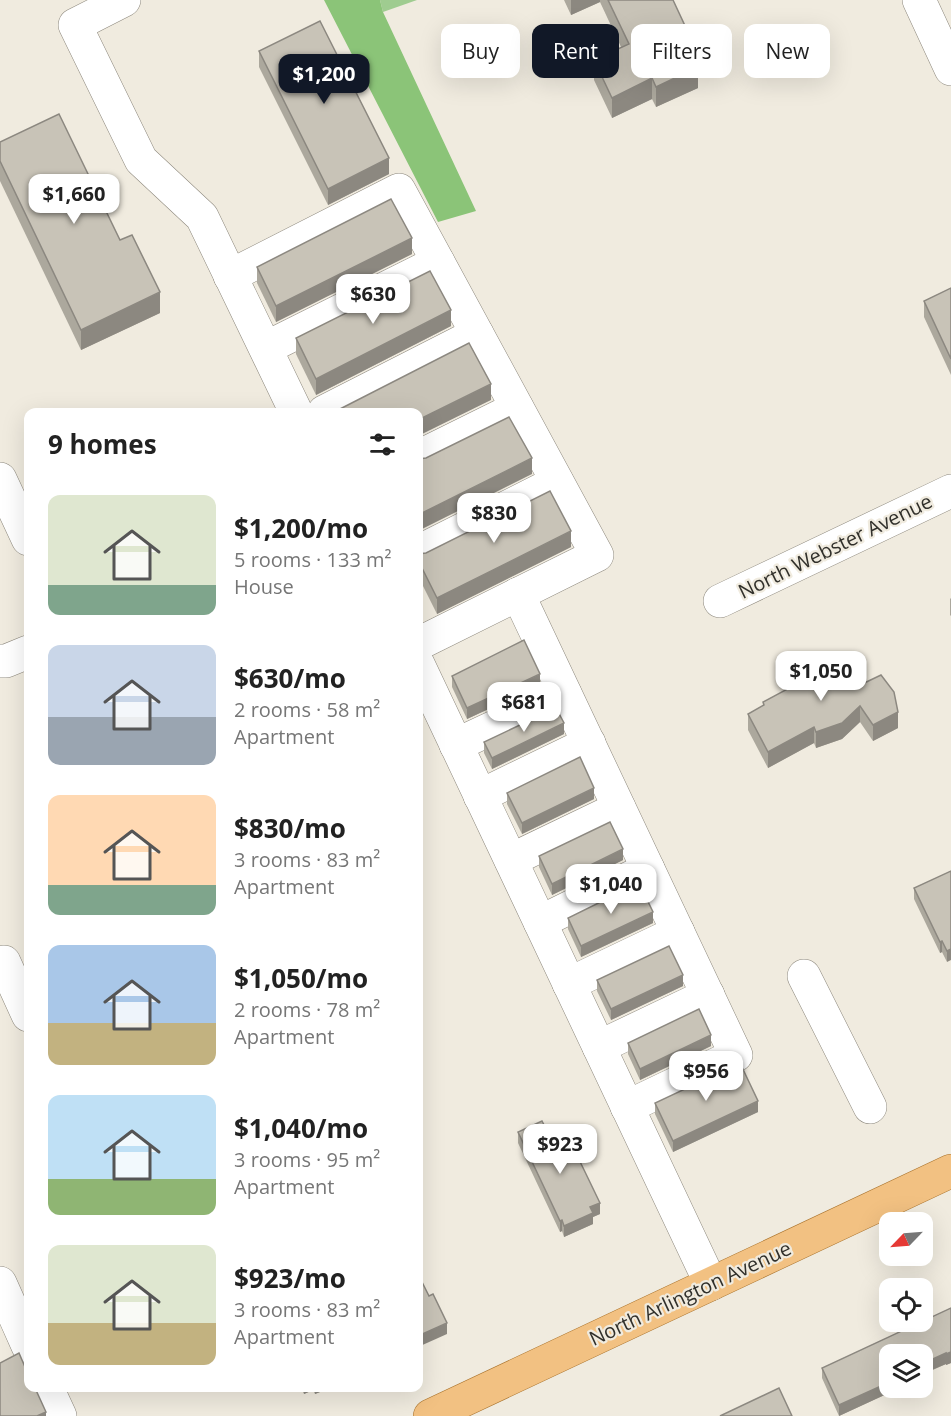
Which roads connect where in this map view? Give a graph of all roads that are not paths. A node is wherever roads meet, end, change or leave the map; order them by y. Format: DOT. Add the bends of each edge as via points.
graph roads {
  1 [pos="124,0"];
  2 [pos="919,0"];
  3 [pos="951,69"];
  4 [pos="438,262"];
  5 [pos="230,276"];
  6 [pos="477,334"];
  7 [pos="266,348"];
  8 [pos="294,408"];
  9 [pos="332,408"];
  10 [pos="517,408"];
  11 [pos="423,455"];
  12 [pos="0,479"];
  13 [pos="557,482"];
  14 [pos="951,491"];
  15 [pos="24,530"];
  16 [pos="423,549"];
  17 [pos="518,594"];
  18 [pos="720,601"];
  19 [pos="423,642"];
  20 [pos="24,654"];
  21 [pos="0,661"];
  22 [pos="423,675"];
  23 [pos="565,694"];
  24 [pos="589,743"];
  25 [pos="456,745"];
  26 [pos="480,796"];
  27 [pos="619,808"];
  28 [pos="511,860"];
  29 [pos="648,869"];
  30 [pos="540,922"];
  31 [pos="678,932"];
  32 [pos="0,964"];
  33 [pos="804,976"];
  34 [pos="569,984"];
  35 [pos="708,995"];
  36 [pos="24,1006"];
  37 [pos="599,1047"];
  38 [pos="627,1107"];
  39 [pos="870,1107"];
  40 [pos="951,1171"];
  41 [pos="711,1284"];
  42 [pos="9,1295"];
  43 [pos="24,1335"];
  44 [pos="49,1392"];
  45 [pos="60,1416"];
  46 [pos="430,1416"];
  1 -- 5 [label="street" via="75,25 141,160 202,217"];
  2 -- 3 [label="street"];
  4 -- 5 [label="street" via="399,190"];
  4 -- 6 [label="street"];
  4 -- 7 [label="street"];
  5 -- 7 [label="street"];
  6 -- 9 [label="street"];
  6 -- 10 [label="street"];
  7 -- 8 [label="street"];
  10 -- 11 [label="street"];
  10 -- 13 [label="street"];
  12 -- 15 [label="street"];
  13 -- 16 [label="street"];
  13 -- 17 [label="street" via="597,555"];
  14 -- 18 [label="street, North Webster Avenue"];
  17 -- 19 [label="street"];
  17 -- 23 [label="street"];
  20 -- 21 [label="street"];
  22 -- 25 [label="street"];
  23 -- 24 [label="street"];
  23 -- 25 [label="street"];
  24 -- 26 [label="street"];
  24 -- 27 [label="street"];
  25 -- 26 [label="street"];
  26 -- 28 [label="street"];
  27 -- 28 [label="street"];
  27 -- 29 [label="street"];
  28 -- 30 [label="street"];
  29 -- 30 [label="street"];
  29 -- 31 [label="street"];
  30 -- 34 [label="street"];
  31 -- 34 [label="street"];
  31 -- 35 [label="street"];
  32 -- 36 [label="street" via="4,962"];
  33 -- 39 [label="street"];
  34 -- 37 [label="street"];
  35 -- 37 [label="street"];
  35 -- 38 [label="street" via="736,1055"];
  37 -- 38 [label="street"];
  38 -- 41 [label="street"];
  40 -- 41 [label="main road, North Arlington Avenue"];
  41 -- 46 [label="main road, North Arlington Avenue"];
  42 -- 43 [label="street"];
  44 -- 45 [label="street"];
}
